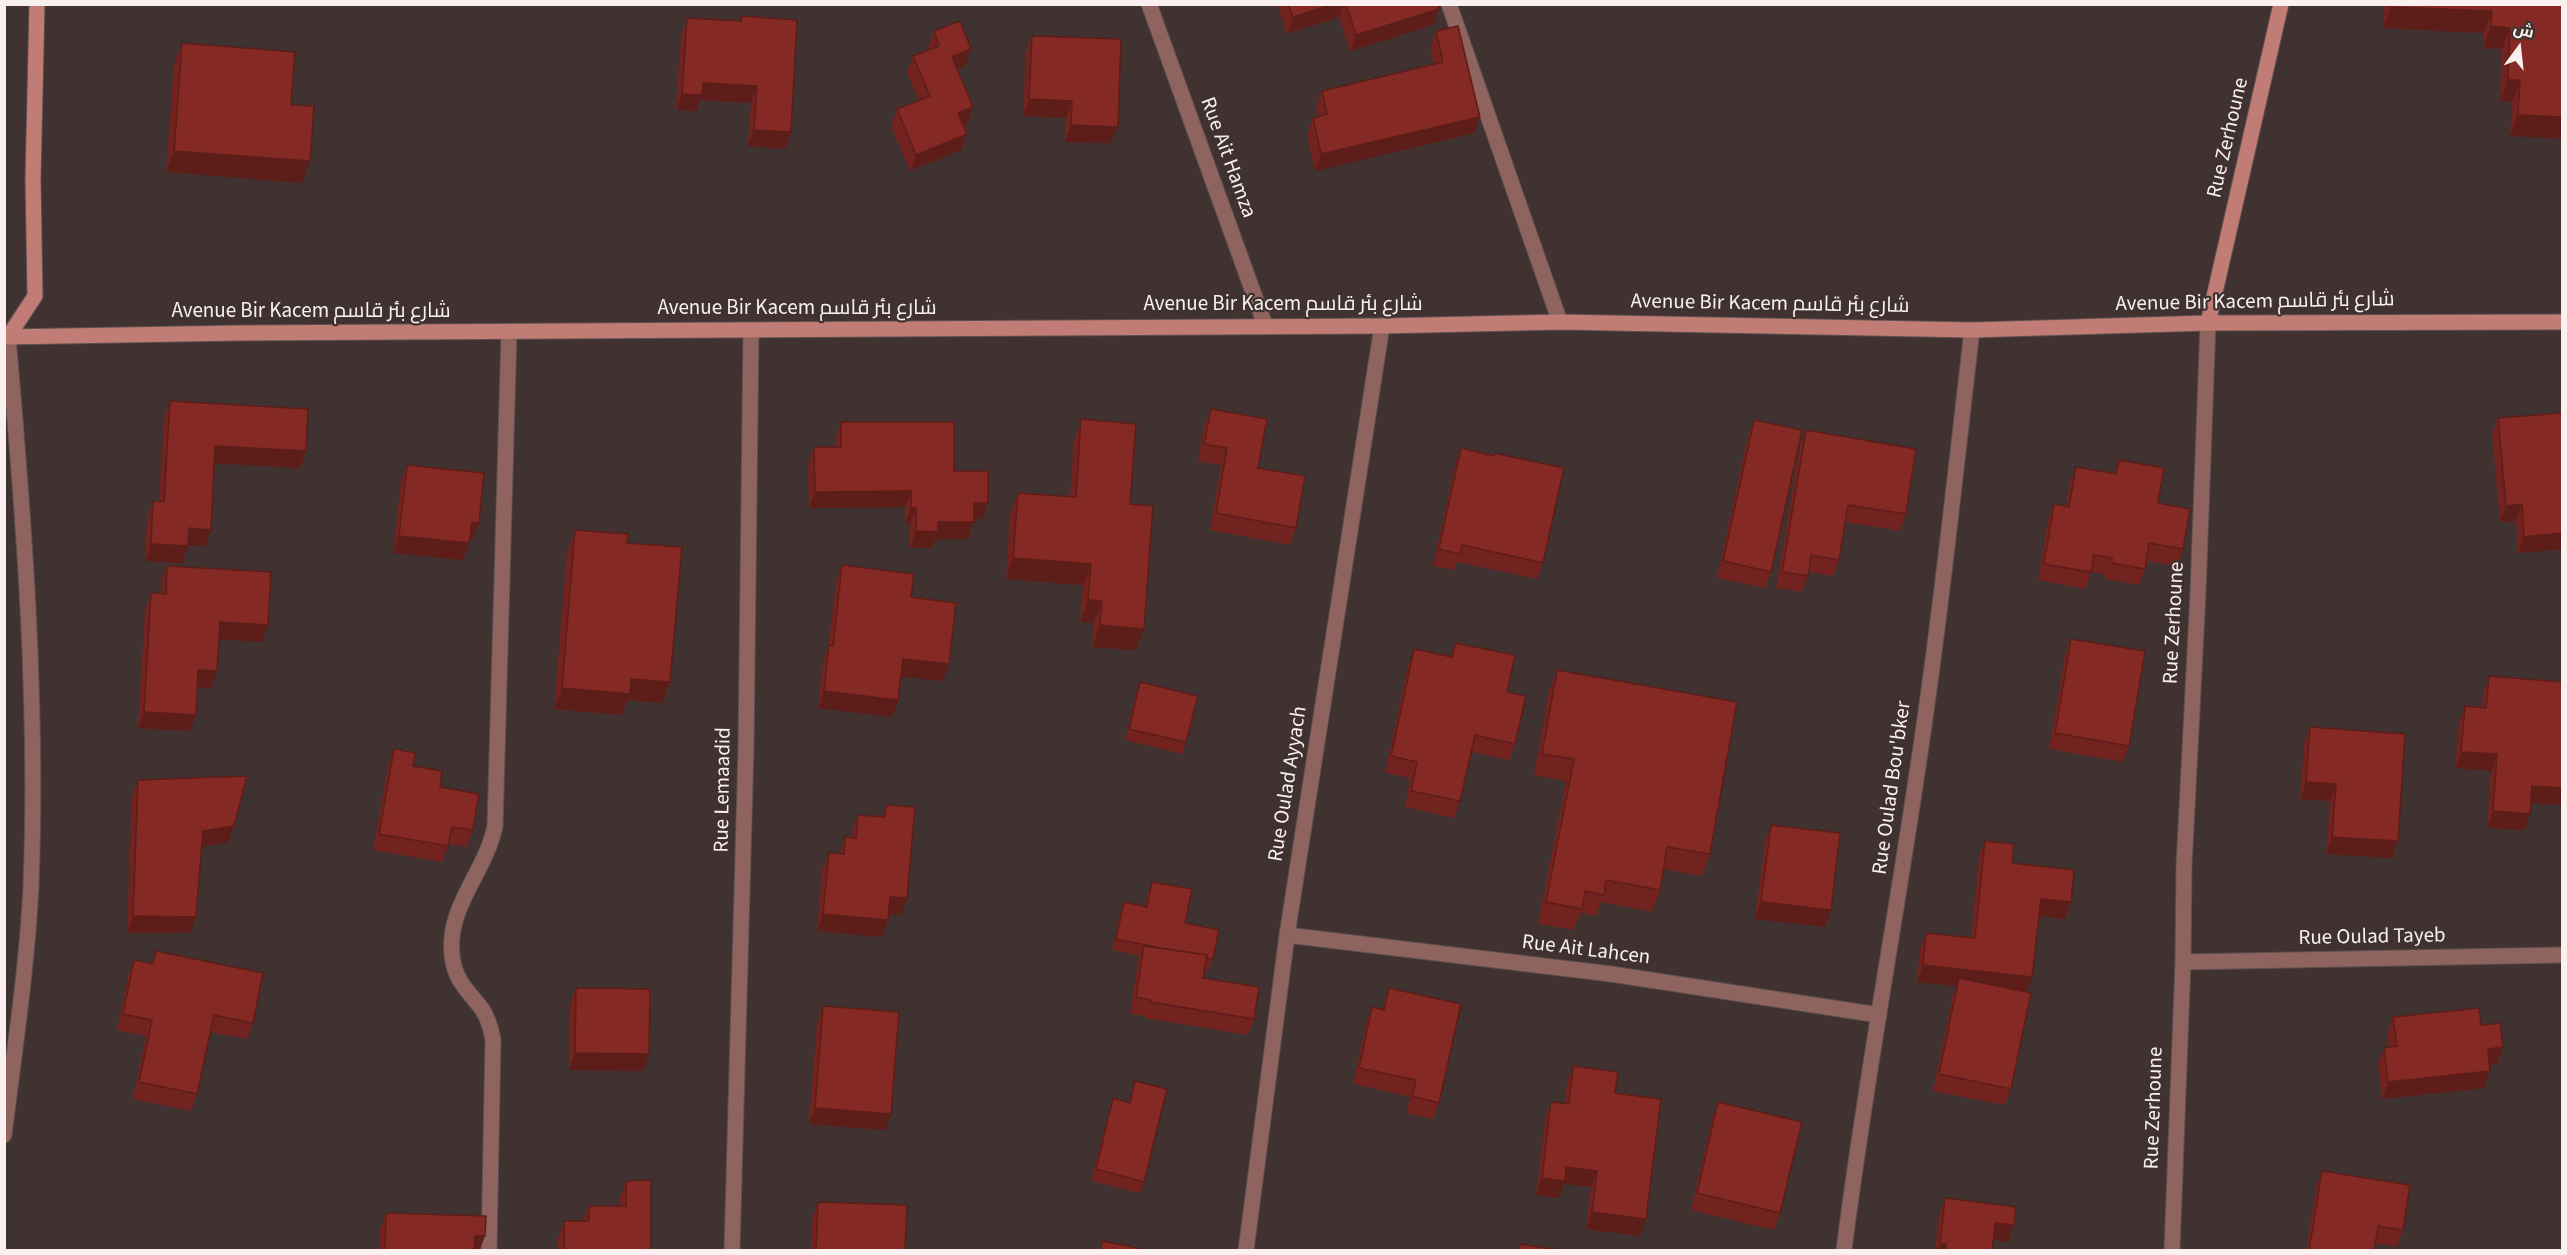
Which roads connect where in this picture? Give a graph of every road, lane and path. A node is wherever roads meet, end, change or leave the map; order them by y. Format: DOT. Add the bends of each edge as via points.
graph roads {
  1 [pos="37,4"];
  2 [pos="1149,4"];
  3 [pos="1449,4"];
  4 [pos="2281,4"];
  5 [pos="1560,322"];
  6 [pos="2562,322"];
  7 [pos="2208,323"];
  8 [pos="1265,325"];
  9 [pos="1382,326"];
  10 [pos="751,330"];
  11 [pos="1972,330"];
  12 [pos="509,332"];
  13 [pos="6,336"];
  14 [pos="1287,935"];
  15 [pos="2562,955"];
  16 [pos="2183,962"];
  17 [pos="1880,1015"];
  18 [pos="4,1135"];
  19 [pos="489,1251"];
  20 [pos="732,1251"];
  21 [pos="1245,1251"];
  22 [pos="1844,1251"];
  23 [pos="2172,1251"];
  1 -- 13 [label="street" via="34,296"];
  2 -- 8 [label="street, Rue Ait Hamza"];
  3 -- 5 [label="street"];
  4 -- 7 [label="street, Rue Zerhoune"];
  5 -- 9 [label="street, Avenue Bir Kacem شارع بئر قاسم"];
  5 -- 11 [label="street, Avenue Bir Kacem شارع بئر قاسم"];
  6 -- 7 [label="street, Avenue Bir Kacem شارع بئر قاسم"];
  7 -- 11 [label="street, Avenue Bir Kacem شارع بئر قاسم"];
  7 -- 16 [label="street, Rue Zerhoune"];
  8 -- 9 [label="street, Avenue Bir Kacem شارع بئر قاسم"];
  8 -- 10 [label="street, Avenue Bir Kacem شارع بئر قاسم"];
  9 -- 14 [label="street, Rue Oulad Ayyach"];
  10 -- 12 [label="street, Avenue Bir Kacem شارع بئر قاسم"];
  10 -- 20 [label="street, Rue Lemaadid" via="746,748"];
  11 -- 17 [label="street, Rue Oulad Bou'bker" via="1941,597"];
  12 -- 13 [label="street, Avenue Bir Kacem شارع بئر قاسم"];
  12 -- 19 [label="street" via="495,826 485,860 460,903 452,949 460,982 482,1010 493,1040"];
  13 -- 18 [label="street" via="27,572 33,808 31,889"];
  14 -- 17 [label="street, Rue Ait Lahcen" via="1611,974"];
  14 -- 21 [label="street, Rue Oulad Ayyach"];
  15 -- 16 [label="street, Rue Oulad Tayeb"];
  16 -- 23 [label="street, Rue Zerhoune"];
  17 -- 22 [label="street, Rue Oulad Bou'bker"];
}
